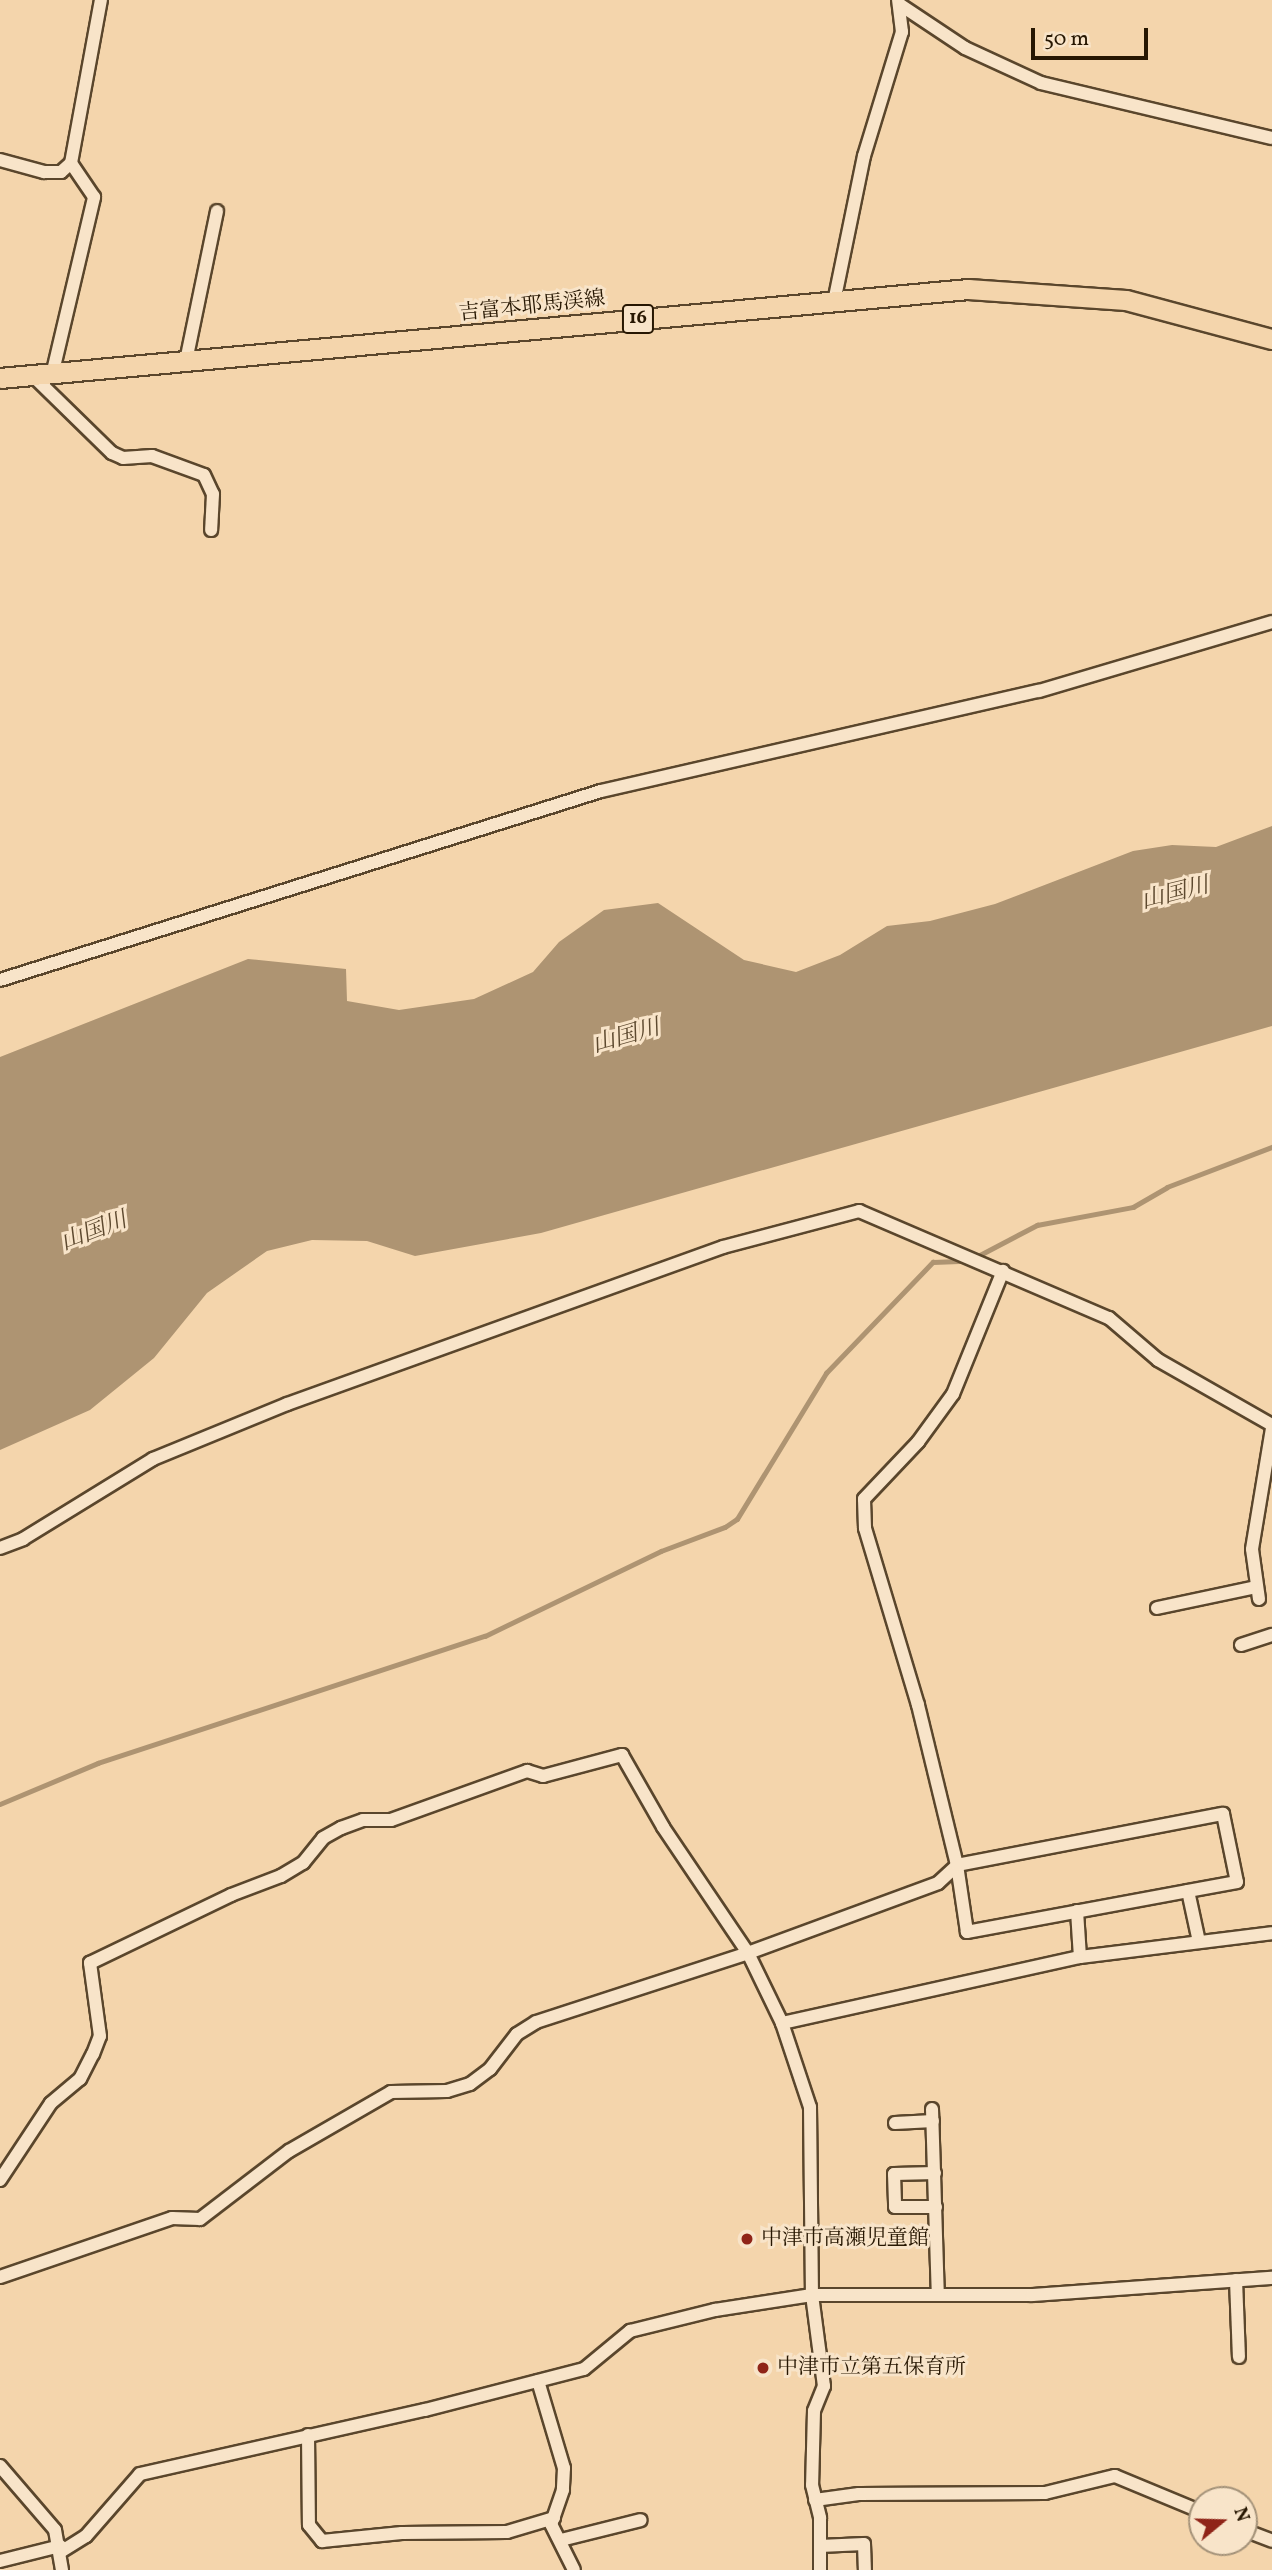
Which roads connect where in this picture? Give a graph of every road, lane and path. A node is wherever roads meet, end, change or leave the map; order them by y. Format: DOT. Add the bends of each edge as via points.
graph roads {
  1 [pos="101,0"];
  2 [pos="898,2"];
  3 [pos="1272,138"];
  4 [pos="0,160"];
  5 [pos="71,163"];
  6 [pos="217,211"];
  7 [pos="834,302"];
  8 [pos="1272,339"];
  9 [pos="186,361"];
  10 [pos="53,371"];
  11 [pos="32,374"];
  12 [pos="0,378"];
  13 [pos="211,530"];
  14 [pos="1272,622"];
  15 [pos="0,980"];
  16 [pos="1003,1271"];
  17 [pos="1272,1426"];
  18 [pos="0,1548"];
  19 [pos="1157,1608"];
  20 [pos="1272,1635"];
  21 [pos="1241,1645"];
  22 [pos="957,1865"];
  23 [pos="1188,1891"];
  24 [pos="1077,1911"];
  25 [pos="1272,1933"];
  26 [pos="1199,1942"];
  27 [pos="748,1953"];
  28 [pos="1080,1957"];
  29 [pos="782,2023"];
  30 [pos="895,2123"];
  31 [pos="935,2173"];
  32 [pos="2,2176"];
  33 [pos="936,2207"];
  34 [pos="0,2277"];
  35 [pos="1272,2278"];
  36 [pos="1236,2280"];
  37 [pos="812,2295"];
  38 [pos="938,2295"];
  39 [pos="1239,2357"];
  40 [pos="538,2381"];
  41 [pos="308,2435"];
  42 [pos="0,2466"];
  43 [pos="815,2500"];
  44 [pos="1188,2506"];
  45 [pos="554,2518"];
  46 [pos="641,2520"];
  47 [pos="561,2540"];
  48 [pos="820,2546"];
  49 [pos="61,2549"];
  50 [pos="0,2561"];
  51 [pos="62,2570"];
  52 [pos="574,2570"];
  53 [pos="820,2570"];
  54 [pos="865,2570"];
  1 -- 5 [label="street"];
  2 -- 3 [label="street" via="964,48 1041,83"];
  2 -- 7 [label="street" via="902,32 864,156"];
  4 -- 5 [label="street" via="44,172 61,172"];
  5 -- 10 [label="street" via="94,197"];
  6 -- 9 [label="street"];
  7 -- 8 [label="main road, 吉富本耶馬渓線 / 16" via="968,289 1039,290 1126,300"];
  7 -- 9 [label="main road, 吉富本耶馬渓線 / 16"];
  9 -- 10 [label="main road, 吉富本耶馬渓線 / 16"];
  10 -- 11 [label="main road, 吉富本耶馬渓線 / 16"];
  11 -- 12 [label="main road, 吉富本耶馬渓線 / 16"];
  11 -- 13 [label="street" via="112,453 123,458 152,456 204,475 213,494"];
  14 -- 15 [label="street" via="1038,691 601,790"];
  16 -- 17 [label="street" via="1110,1318 1158,1360"];
  16 -- 18 [label="street" via="859,1211 830,1216 710,1251 287,1404 153,1459 23,1539"];
  16 -- 22 [label="street" via="953,1394 918,1442 864,1499 865,1528 918,1705"];
  17 -- 19 [label="street" via="1252,1549 1258,1593"];
  20 -- 21 [label="street"];
  22 -- 23 [label="street" via="1223,1814 1237,1882"];
  22 -- 24 [label="street" via="967,1932"];
  22 -- 27 [label="street" via="938,1883"];
  23 -- 24 [label="street"];
  23 -- 26 [label="street"];
  24 -- 28 [label="street"];
  25 -- 26 [label="street"];
  26 -- 28 [label="street"];
  27 -- 29 [label="street"];
  27 -- 32 [label="street" via="663,1827 622,1755 543,1776 527,1771 391,1820 363,1820 323,1838 303,1863 281,1876 90,1963 100,2036 93,2054 80,2078 51,2103"];
  27 -- 34 [label="street" via="536,2022 517,2034 490,2069 470,2084 447,2091 391,2092 289,2151 200,2219 172,2218"];
  28 -- 29 [label="street"];
  29 -- 37 [label="street" via="810,2107"];
  30 -- 31 [label="street" via="932,2115"];
  31 -- 33 [label="street"];
  31 -- 33 [label="street" via="894,2174 895,2207"];
  33 -- 38 [label="street"];
  35 -- 36 [label="street"];
  36 -- 38 [label="street" via="1032,2295"];
  36 -- 39 [label="street"];
  37 -- 38 [label="street"];
  37 -- 40 [label="street" via="749,2303 630,2331 584,2369"];
  37 -- 43 [label="street" via="824,2386 814,2411"];
  40 -- 41 [label="street"];
  40 -- 45 [label="street" via="564,2469"];
  41 -- 45 [label="street" via="309,2525 322,2541 402,2533 507,2532"];
  41 -- 49 [label="street" via="140,2474 86,2536"];
  42 -- 49 [label="street" via="55,2530"];
  43 -- 44 [label="street" via="859,2494 1045,2493 1115,2476"];
  43 -- 48 [label="street"];
  45 -- 47 [label="street" via="551,2525"];
  46 -- 47 [label="street"];
  47 -- 52 [label="street"];
  48 -- 53 [label="street"];
  48 -- 54 [label="street" via="864,2544"];
  49 -- 50 [label="street"];
  49 -- 51 [label="street"];
}
